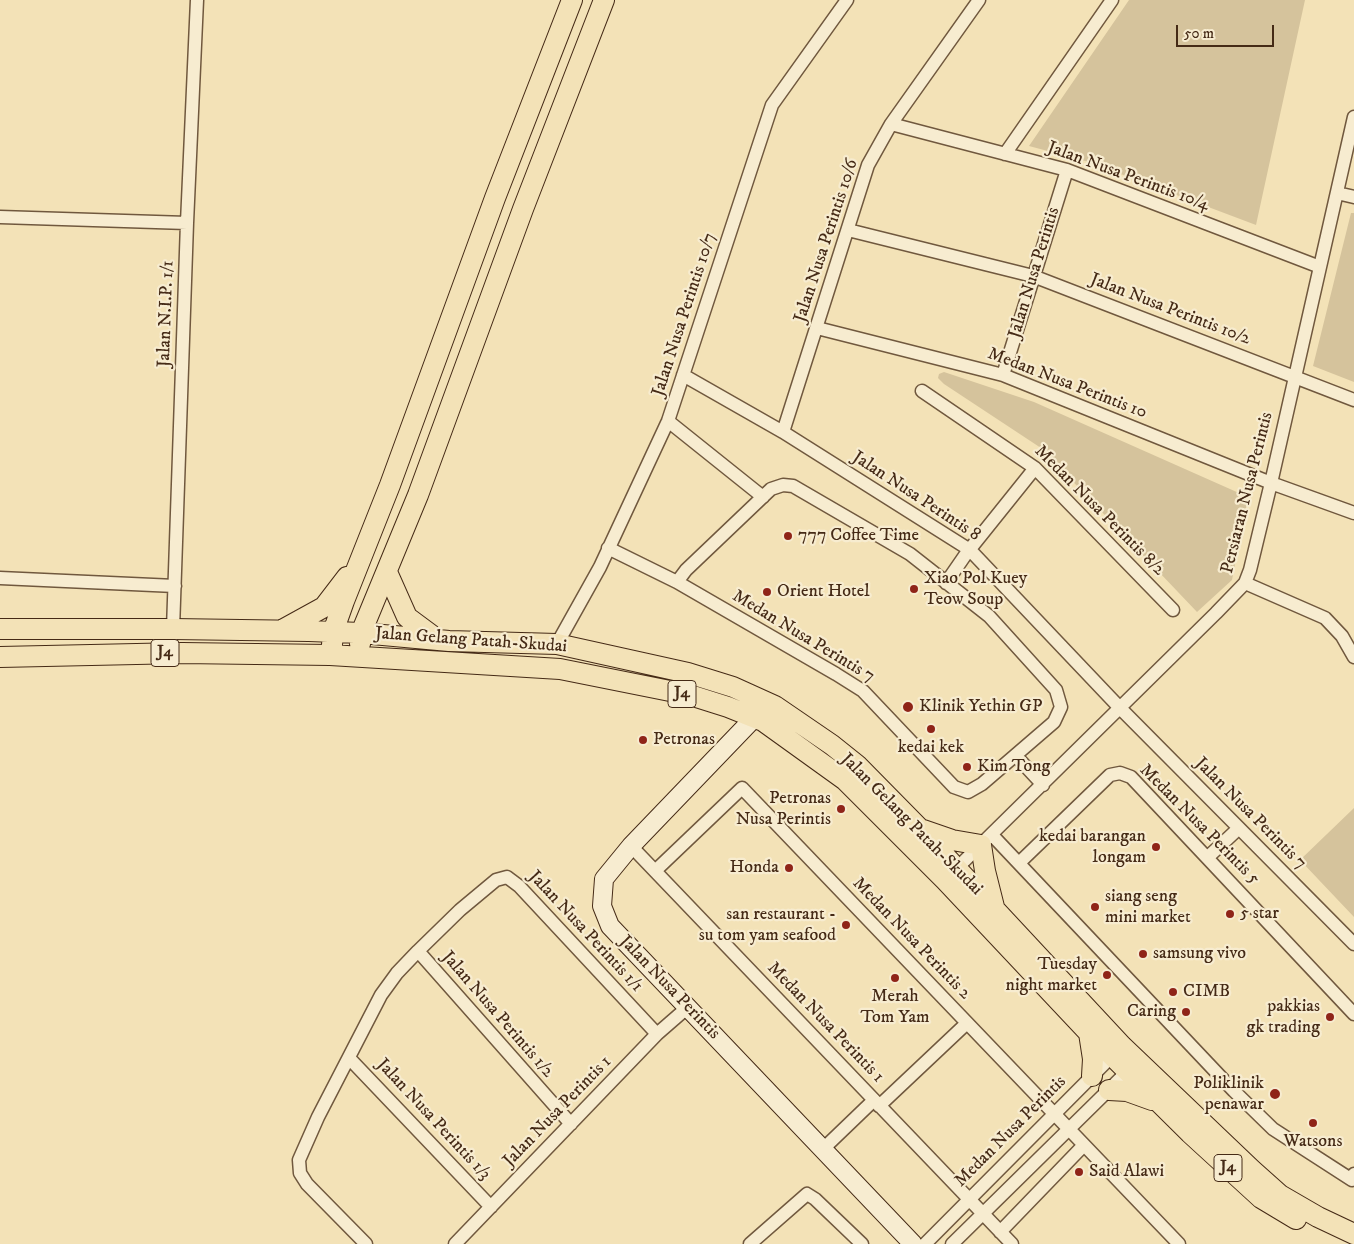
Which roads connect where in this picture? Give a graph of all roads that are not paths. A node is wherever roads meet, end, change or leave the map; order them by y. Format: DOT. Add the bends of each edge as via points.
graph roads {
  1 [pos="197,0"];
  2 [pos="572,0"];
  3 [pos="604,0"];
  4 [pos="847,0"];
  5 [pos="979,0"];
  6 [pos="1112,0"];
  7 [pos="1354,117"];
  8 [pos="891,124"];
  9 [pos="1005,154"];
  10 [pos="1067,170"];
  11 [pos="1337,193"];
  12 [pos="1354,197"];
  13 [pos="0,217"];
  14 [pos="187,223"];
  15 [pos="848,230"];
  16 [pos="1320,267"];
  17 [pos="1033,276"];
  18 [pos="816,328"];
  19 [pos="683,375"];
  20 [pos="1003,375"];
  21 [pos="1295,378"];
  22 [pos="922,392"];
  23 [pos="1354,400"];
  24 [pos="668,421"];
  25 [pos="783,432"];
  26 [pos="1036,468"];
  27 [pos="1271,483"];
  28 [pos="767,493"];
  29 [pos="1354,513"];
  30 [pos="608,548"];
  31 [pos="970,550"];
  32 [pos="359,562"];
  33 [pos="387,572"];
  34 [pos="0,578"];
  35 [pos="677,582"];
  36 [pos="946,583"];
  37 [pos="1245,583"];
  38 [pos="175,586"];
  39 [pos="1173,610"];
  40 [pos="173,629"];
  41 [pos="0,630"];
  42 [pos="281,631"];
  43 [pos="333,632"];
  44 [pos="361,633"];
  45 [pos="438,640"];
  46 [pos="557,644"];
  47 [pos="330,655"];
  48 [pos="358,656"];
  49 [pos="9,657"];
  50 [pos="1354,657"];
  51 [pos="0,666"];
  52 [pos="1120,708"];
  53 [pos="754,718"];
  54 [pos="1016,756"];
  55 [pos="1042,784"];
  56 [pos="919,828"];
  57 [pos="1239,828"];
  58 [pos="987,840"];
  59 [pos="631,846"];
  60 [pos="1208,857"];
  61 [pos="1019,864"];
  62 [pos="655,871"];
  63 [pos="951,874"];
  64 [pos="994,909"];
  65 [pos="1354,944"];
  66 [pos="418,951"];
  67 [pos="688,1007"];
  68 [pos="1354,1014"];
  69 [pos="967,1023"];
  70 [pos="1089,1033"];
  71 [pos="657,1034"];
  72 [pos="1117,1051"];
  73 [pos="349,1058"];
  74 [pos="1133,1066"];
  75 [pos="1092,1076"];
  76 [pos="1109,1090"];
  77 [pos="1158,1102"];
  78 [pos="877,1103"];
  79 [pos="1054,1114"];
  80 [pos="571,1124"];
  81 [pos="1069,1129"];
  82 [pos="1084,1145"];
  83 [pos="823,1149"];
  84 [pos="1353,1177"];
  85 [pos="969,1200"];
  86 [pos="491,1207"];
  87 [pos="983,1214"];
  88 [pos="1000,1232"];
  89 [pos="1354,1234"];
  90 [pos="366,1244"];
  91 [pos="455,1244"];
  92 [pos="750,1244"];
  93 [pos="862,1244"];
  94 [pos="913,1244"];
  95 [pos="925,1244"];
  96 [pos="952,1244"];
  97 [pos="1012,1244"];
  98 [pos="1179,1244"];
  99 [pos="1344,1244"];
  1 -- 14 [label="street, Jalan N.I.P. 1/1"];
  2 -- 32 [label="main road"];
  3 -- 33 [label="main road"];
  4 -- 19 [label="street, Jalan Nusa Perintis 10/7" via="772,105"];
  5 -- 8 [label="street, Jalan Nusa Perintis 10/6"];
  6 -- 9 [label="street"];
  7 -- 11 [label="street, Persiaran Nusa Perintis"];
  8 -- 9 [label="street, Jalan Nusa Perintis 10/4"];
  8 -- 15 [label="street, Jalan Nusa Perintis 10/6" via="868,165"];
  9 -- 10 [label="street, Jalan Nusa Perintis 10/4"];
  10 -- 16 [label="street, Jalan Nusa Perintis 10/4"];
  10 -- 17 [label="street, Jalan Nusa Perintis"];
  11 -- 12 [label="street"];
  11 -- 16 [label="street, Persiaran Nusa Perintis"];
  13 -- 14 [label="street"];
  14 -- 38 [label="street, Jalan N.I.P. 1/1"];
  15 -- 17 [label="street, Jalan Nusa Perintis 10/2"];
  15 -- 18 [label="street, Jalan Nusa Perintis 10/6"];
  16 -- 21 [label="street, Persiaran Nusa Perintis"];
  17 -- 20 [label="street, Jalan Nusa Perintis"];
  17 -- 21 [label="street, Jalan Nusa Perintis 10/2"];
  18 -- 20 [label="street, Medan Nusa Perintis 10"];
  18 -- 25 [label="street, Jalan Nusa Perintis 10/6"];
  19 -- 24 [label="street, Jalan Nusa Perintis 10/7"];
  19 -- 25 [label="street, Jalan Nusa Perintis 8"];
  20 -- 27 [label="street, Medan Nusa Perintis 10"];
  21 -- 23 [label="street, Jalan Nusa Perintis 10/2"];
  21 -- 27 [label="street, Persiaran Nusa Perintis"];
  22 -- 26 [label="street, Medan Nusa Perintis 8/2"];
  24 -- 28 [label="street"];
  24 -- 30 [label="street, Jalan Nusa Perintis 10/7"];
  25 -- 31 [label="street, Jalan Nusa Perintis 8"];
  26 -- 31 [label="street"];
  26 -- 39 [label="street, Medan Nusa Perintis 8/2"];
  27 -- 29 [label="street, Medan Nusa Perintis 10"];
  27 -- 37 [label="street, Persiaran Nusa Perintis"];
  28 -- 35 [label="street"];
  28 -- 36 [label="street" via="783,485 793,486 910,554"];
  30 -- 35 [label="street"];
  30 -- 46 [label="street, Jalan Nusa Perintis 10/7"];
  31 -- 36 [label="street"];
  31 -- 52 [label="street, Jalan Nusa Perintis 8"];
  32 -- 42 [label="main road" via="324,607"];
  32 -- 43 [label="main road"];
  33 -- 44 [label="main road"];
  33 -- 45 [label="main road" via="407,617"];
  34 -- 38 [label="street"];
  35 -- 54 [label="street, Medan Nusa Perintis 7" via="863,691 954,786 968,792"];
  36 -- 54 [label="street" via="989,616 1056,690 1061,707 1054,722"];
  37 -- 50 [label="street" via="1325,618 1342,636"];
  37 -- 52 [label="street, Persiaran Nusa Perintis"];
  38 -- 40 [label="street, Jalan N.I.P. 1/1"];
  40 -- 41 [label="main road, Jalan Gelang Patah-Skudai / J4"];
  40 -- 42 [label="main road, Jalan Gelang Patah-Skudai / J4"];
  42 -- 43 [label="main road, Jalan Gelang Patah-Skudai / J4"];
  43 -- 44 [label="main road, Jalan Gelang Patah-Skudai / J4"];
  43 -- 47 [label="main road"];
  44 -- 45 [label="main road, Jalan Gelang Patah-Skudai / J4"];
  44 -- 48 [label="main road"];
  45 -- 46 [label="main road, Jalan Gelang Patah-Skudai / J4"];
  46 -- 56 [label="main road, Jalan Gelang Patah-Skudai / J4" via="688,672 734,687 775,706 857,765"];
  47 -- 48 [label="main road, Jalan Gelang Patah-Skudai / J4"];
  47 -- 49 [label="main road, Jalan Gelang Patah-Skudai / J4" via="173,653"];
  48 -- 53 [label="main road, Jalan Gelang Patah-Skudai / J4" via="570,670 690,695"];
  49 -- 51 [label="street"];
  52 -- 55 [label="street, Persiaran Nusa Perintis"];
  52 -- 57 [label="street, Jalan Nusa Perintis 7"];
  53 -- 59 [label="street, Jalan Nusa Perintis"];
  53 -- 63 [label="main road, Jalan Gelang Patah-Skudai / J4" via="763,721 846,780"];
  54 -- 55 [label="street"];
  55 -- 58 [label="street, Persiaran Nusa Perintis"];
  56 -- 58 [label="main road" via="952,840"];
  56 -- 63 [label="main road, Jalan Gelang Patah-Skudai / J4"];
  57 -- 60 [label="street"];
  57 -- 65 [label="street, Jalan Nusa Perintis 7"];
  58 -- 61 [label="street"];
  58 -- 63 [label="street, Persiaran Nusa Perintis"];
  58 -- 64 [label="main road" via="984,871"];
  59 -- 62 [label="street"];
  59 -- 67 [label="street, Jalan Nusa Perintis" via="604,879 602,906 610,926"];
  60 -- 61 [label="street, Medan Nusa Perintis 5" via="1131,777 1120,773 1110,775"];
  60 -- 68 [label="street, Medan Nusa Perintis 5"];
  61 -- 84 [label="street" via="1273,1129"];
  62 -- 69 [label="street, Medan Nusa Perintis 2" via="742,788"];
  62 -- 78 [label="street, Medan Nusa Perintis 1"];
  63 -- 64 [label="main road, Jalan Gelang Patah-Skudai / J4"];
  63 -- 70 [label="main road, Jalan Gelang Patah-Skudai / J4"];
  64 -- 72 [label="main road, Jalan Gelang Patah-Skudai / J4"];
  66 -- 71 [label="street, Jalan Nusa Perintis 1/1" via="496,880 507,877"];
  66 -- 73 [label="street" via="381,995"];
  66 -- 80 [label="street, Jalan Nusa Perintis 1/2"];
  67 -- 71 [label="street, Jalan Nusa Perintis 1"];
  67 -- 83 [label="street, Jalan Nusa Perintis"];
  69 -- 78 [label="street"];
  69 -- 79 [label="street, Medan Nusa Perintis 2"];
  70 -- 72 [label="main road, Jalan Gelang Patah-Skudai / J4"];
  70 -- 75 [label="main road"];
  71 -- 80 [label="street, Jalan Nusa Perintis 1"];
  72 -- 74 [label="main road, Jalan Gelang Patah-Skudai / J4"];
  72 -- 75 [label="street, Medan Nusa Perintis"];
  73 -- 86 [label="street, Jalan Nusa Perintis 1/3"];
  73 -- 90 [label="street" via="299,1160 300,1172 307,1184"];
  74 -- 76 [label="street"];
  74 -- 77 [label="main road, Jalan Gelang Patah-Skudai / J4"];
  74 -- 89 [label="main road, Jalan Gelang Patah-Skudai / J4" via="1270,1188"];
  75 -- 79 [label="street, Medan Nusa Perintis"];
  76 -- 77 [label="main road" via="1127,1091"];
  76 -- 81 [label="street"];
  77 -- 99 [label="main road, Jalan Gelang Patah-Skudai / J4" via="1261,1198"];
  78 -- 83 [label="street"];
  78 -- 85 [label="street, Medan Nusa Perintis 1"];
  79 -- 81 [label="street, Medan Nusa Perintis 2"];
  79 -- 85 [label="street, Medan Nusa Perintis"];
  80 -- 86 [label="street, Jalan Nusa Perintis 1"];
  81 -- 82 [label="street, Medan Nusa Perintis 2"];
  81 -- 87 [label="street"];
  82 -- 88 [label="street"];
  82 -- 98 [label="street, Medan Nusa Perintis 2"];
  83 -- 94 [label="street, Jalan Nusa Perintis"];
  85 -- 87 [label="street, Medan Nusa Perintis 1"];
  85 -- 95 [label="street, Medan Nusa Perintis"];
  86 -- 91 [label="street, Jalan Nusa Perintis 1"];
  87 -- 88 [label="street, Medan Nusa Perintis 1"];
  87 -- 96 [label="street"];
  88 -- 97 [label="street, Medan Nusa Perintis 1"];
  92 -- 93 [label="street" via="807,1194"];
}
